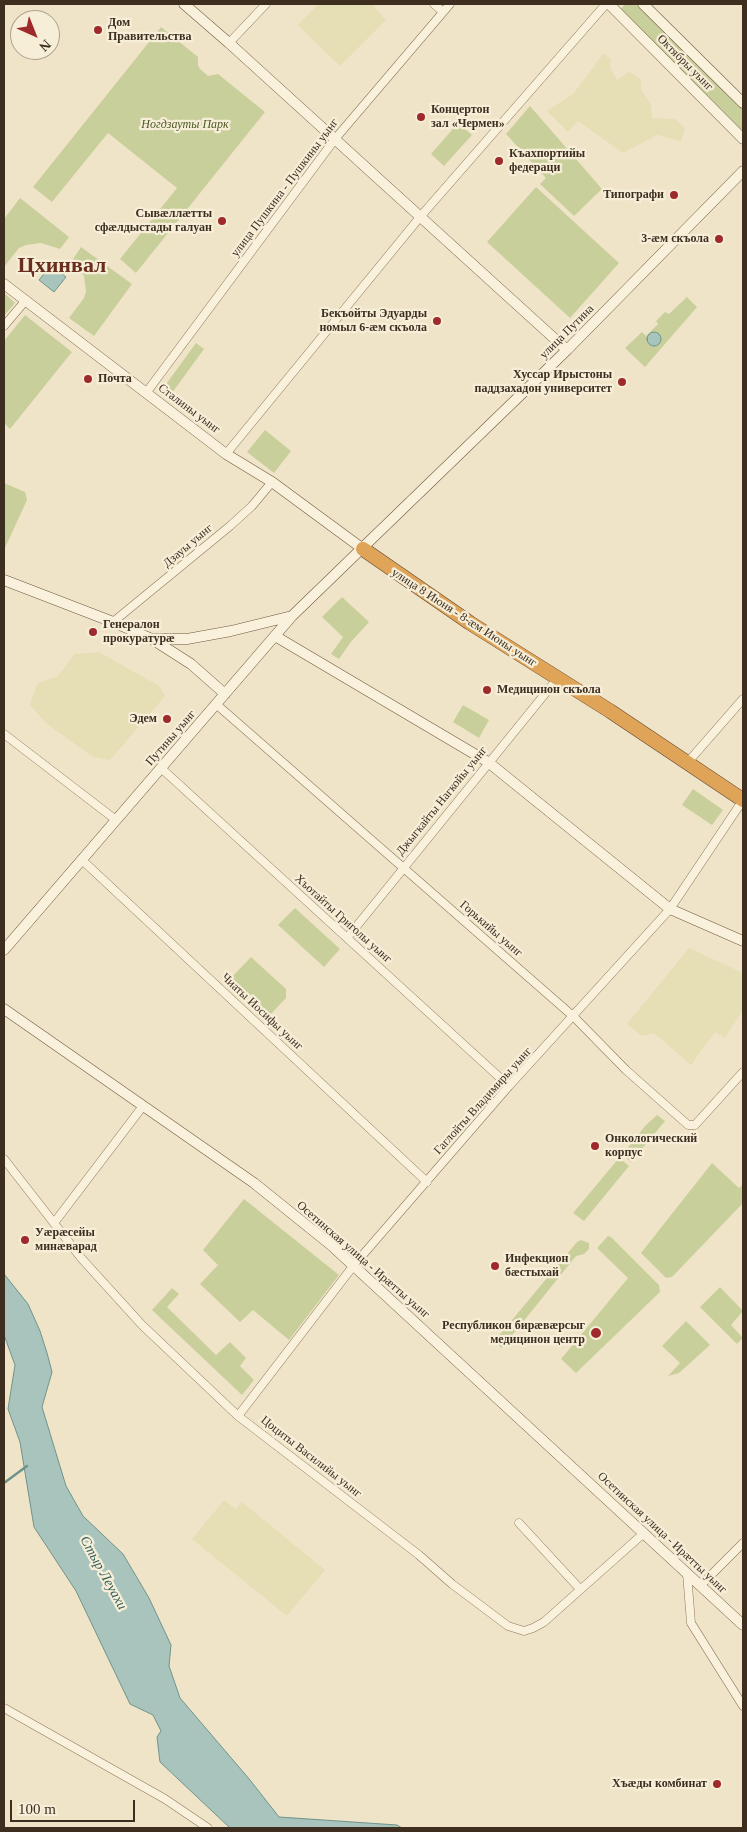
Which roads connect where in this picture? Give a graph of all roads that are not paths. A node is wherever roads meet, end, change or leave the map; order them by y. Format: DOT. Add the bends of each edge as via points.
graph roads {
  1 [pos="184,4"];
  2 [pos="266,4"];
  3 [pos="434,4"];
  4 [pos="450,4"];
  5 [pos="607,4"];
  6 [pos="644,4"];
  7 [pos="443,12"];
  8 [pos="229,43"];
  9 [pos="743,103"];
  10 [pos="335,139"];
  11 [pos="743,139"];
  12 [pos="743,171"];
  13 [pos="420,217"];
  14 [pos="4,284"];
  15 [pos="26,300"];
  16 [pos="4,326"];
  17 [pos="567,350"];
  18 [pos="146,393"];
  19 [pos="226,454"];
  20 [pos="272,482"];
  21 [pos="362,549"];
  22 [pos="4,580"];
  23 [pos="292,616"];
  24 [pos="113,622"];
  25 [pos="275,636"];
  26 [pos="152,639"];
  27 [pos="556,679"];
  28 [pos="225,694"];
  29 [pos="743,699"];
  30 [pos="216,704"];
  31 [pos="4,734"];
  32 [pos="488,762"];
  33 [pos="688,762"];
  34 [pos="161,768"];
  35 [pos="743,800"];
  36 [pos="116,820"];
  37 [pos="82,860"];
  38 [pos="404,867"];
  39 [pos="670,909"];
  40 [pos="347,938"];
  41 [pos="743,941"];
  42 [pos="4,950"];
  43 [pos="4,1009"];
  44 [pos="574,1016"];
  45 [pos="743,1072"];
  46 [pos="509,1086"];
  47 [pos="143,1106"];
  48 [pos="4,1158"];
  49 [pos="427,1182"];
  50 [pos="54,1223"];
  51 [pos="354,1265"];
  52 [pos="238,1416"];
  53 [pos="519,1523"];
  54 [pos="644,1532"];
  55 [pos="743,1543"];
  56 [pos="687,1573"];
  57 [pos="700,1586"];
  58 [pos="580,1590"];
  59 [pos="743,1624"];
  60 [pos="743,1706"];
  61 [pos="4,1708"];
  62 [pos="208,1828"];
  1 -- 8 [label="street"];
  2 -- 8 [label="street"];
  3 -- 7 [label="street"];
  4 -- 7 [label="street, улица Пушкина - Пушкины уынг"];
  5 -- 11 [label="street, Октябры уынг"];
  5 -- 13 [label="street"];
  6 -- 9 [label="street, Октябры уынг"];
  7 -- 10 [label="street, улица Пушкина - Пушкины уынг"];
  8 -- 10 [label="street"];
  10 -- 13 [label="street"];
  10 -- 18 [label="street, улица Пушкина - Пушкины уынг"];
  12 -- 17 [label="street, улица Путина"];
  13 -- 17 [label="street"];
  13 -- 19 [label="street"];
  14 -- 15 [label="street, Сталины уынг"];
  15 -- 16 [label="street"];
  15 -- 18 [label="street, Сталины уынг"];
  17 -- 21 [label="street, улица Путина"];
  18 -- 19 [label="street, Сталины уынг"];
  19 -- 20 [label="street, Сталины уынг"];
  20 -- 21 [label="street, Сталины уынг"];
  20 -- 24 [label="street, Дзауы уынг" via="230,526"];
  21 -- 23 [label="street, Путины уынг"];
  21 -- 27 [label="highway, улица 8 Июня - 8-ӕм Июны уынг"];
  22 -- 24 [label="street"];
  23 -- 25 [label="street, Путины уынг"];
  23 -- 26 [label="street" via="187,639"];
  24 -- 26 [label="street"];
  25 -- 28 [label="street, Путины уынг"];
  25 -- 32 [label="street"];
  26 -- 28 [label="street" via="191,664"];
  27 -- 32 [label="street, Джыгкайты Нагкойы уынг"];
  27 -- 33 [label="highway, улица 8 Июня - 8-ӕм Июны уынг"];
  28 -- 30 [label="street, Путины уынг"];
  29 -- 33 [label="street"];
  30 -- 34 [label="street, Путины уынг"];
  30 -- 38 [label="street, Горькийы уынг"];
  31 -- 36 [label="street"];
  32 -- 38 [label="street, Джыгкайты Нагкойы уынг"];
  32 -- 39 [label="street"];
  33 -- 35 [label="highway, улица 8 Июня - 8-ӕм Июны уынг"];
  34 -- 36 [label="street, Путины уынг"];
  34 -- 40 [label="street, Хъотайты Григолы уынг"];
  35 -- 39 [label="street, Гаглойты Владимиры уынг"];
  36 -- 37 [label="street, Путины уынг"];
  37 -- 42 [label="street, Путины уынг"];
  37 -- 49 [label="street, Чиаты Иосифы уынг"];
  38 -- 40 [label="street, Джыгкайты Нагкойы уынг"];
  38 -- 44 [label="street, Горькийы уынг"];
  39 -- 41 [label="street"];
  39 -- 44 [label="street, Гаглойты Владимиры уынг"];
  40 -- 46 [label="street, Хъотайты Григолы уынг"];
  43 -- 47 [label="street, Осетинская улица - Ирæтты уынг"];
  44 -- 45 [label="street, Горькийы уынг" via="626,1070 688,1124 696,1125"];
  44 -- 46 [label="street, Гаглойты Владимиры уынг"];
  46 -- 49 [label="street, Гаглойты Владимиры уынг"];
  47 -- 50 [label="street"];
  47 -- 51 [label="street, Осетинская улица - Ирæтты уынг" via="254,1183"];
  48 -- 50 [label="street, Цоциты Василийы уынг"];
  49 -- 51 [label="street, Гаглойты Владимиры уынг"];
  50 -- 52 [label="street, Цоциты Василийы уынг" via="82,1260 142,1325"];
  51 -- 52 [label="street, Гаглойты Владимиры уынг"];
  51 -- 54 [label="street, Осетинская улица - Ирæтты уынг"];
  52 -- 58 [label="street, Цоциты Василийы уынг" via="508,1626 524,1631 533,1628"];
  53 -- 58 [label="street"];
  54 -- 56 [label="street, Осетинская улица - Ирæтты уынг"];
  54 -- 58 [label="street, Цоциты Василийы уынг"];
  55 -- 57 [label="street"];
  56 -- 57 [label="street, Осетинская улица - Ирæтты уынг"];
  56 -- 60 [label="street" via="691,1623"];
  57 -- 59 [label="street, Осетинская улица - Ирæтты уынг"];
  61 -- 62 [label="street" via="166,1799"];
}
